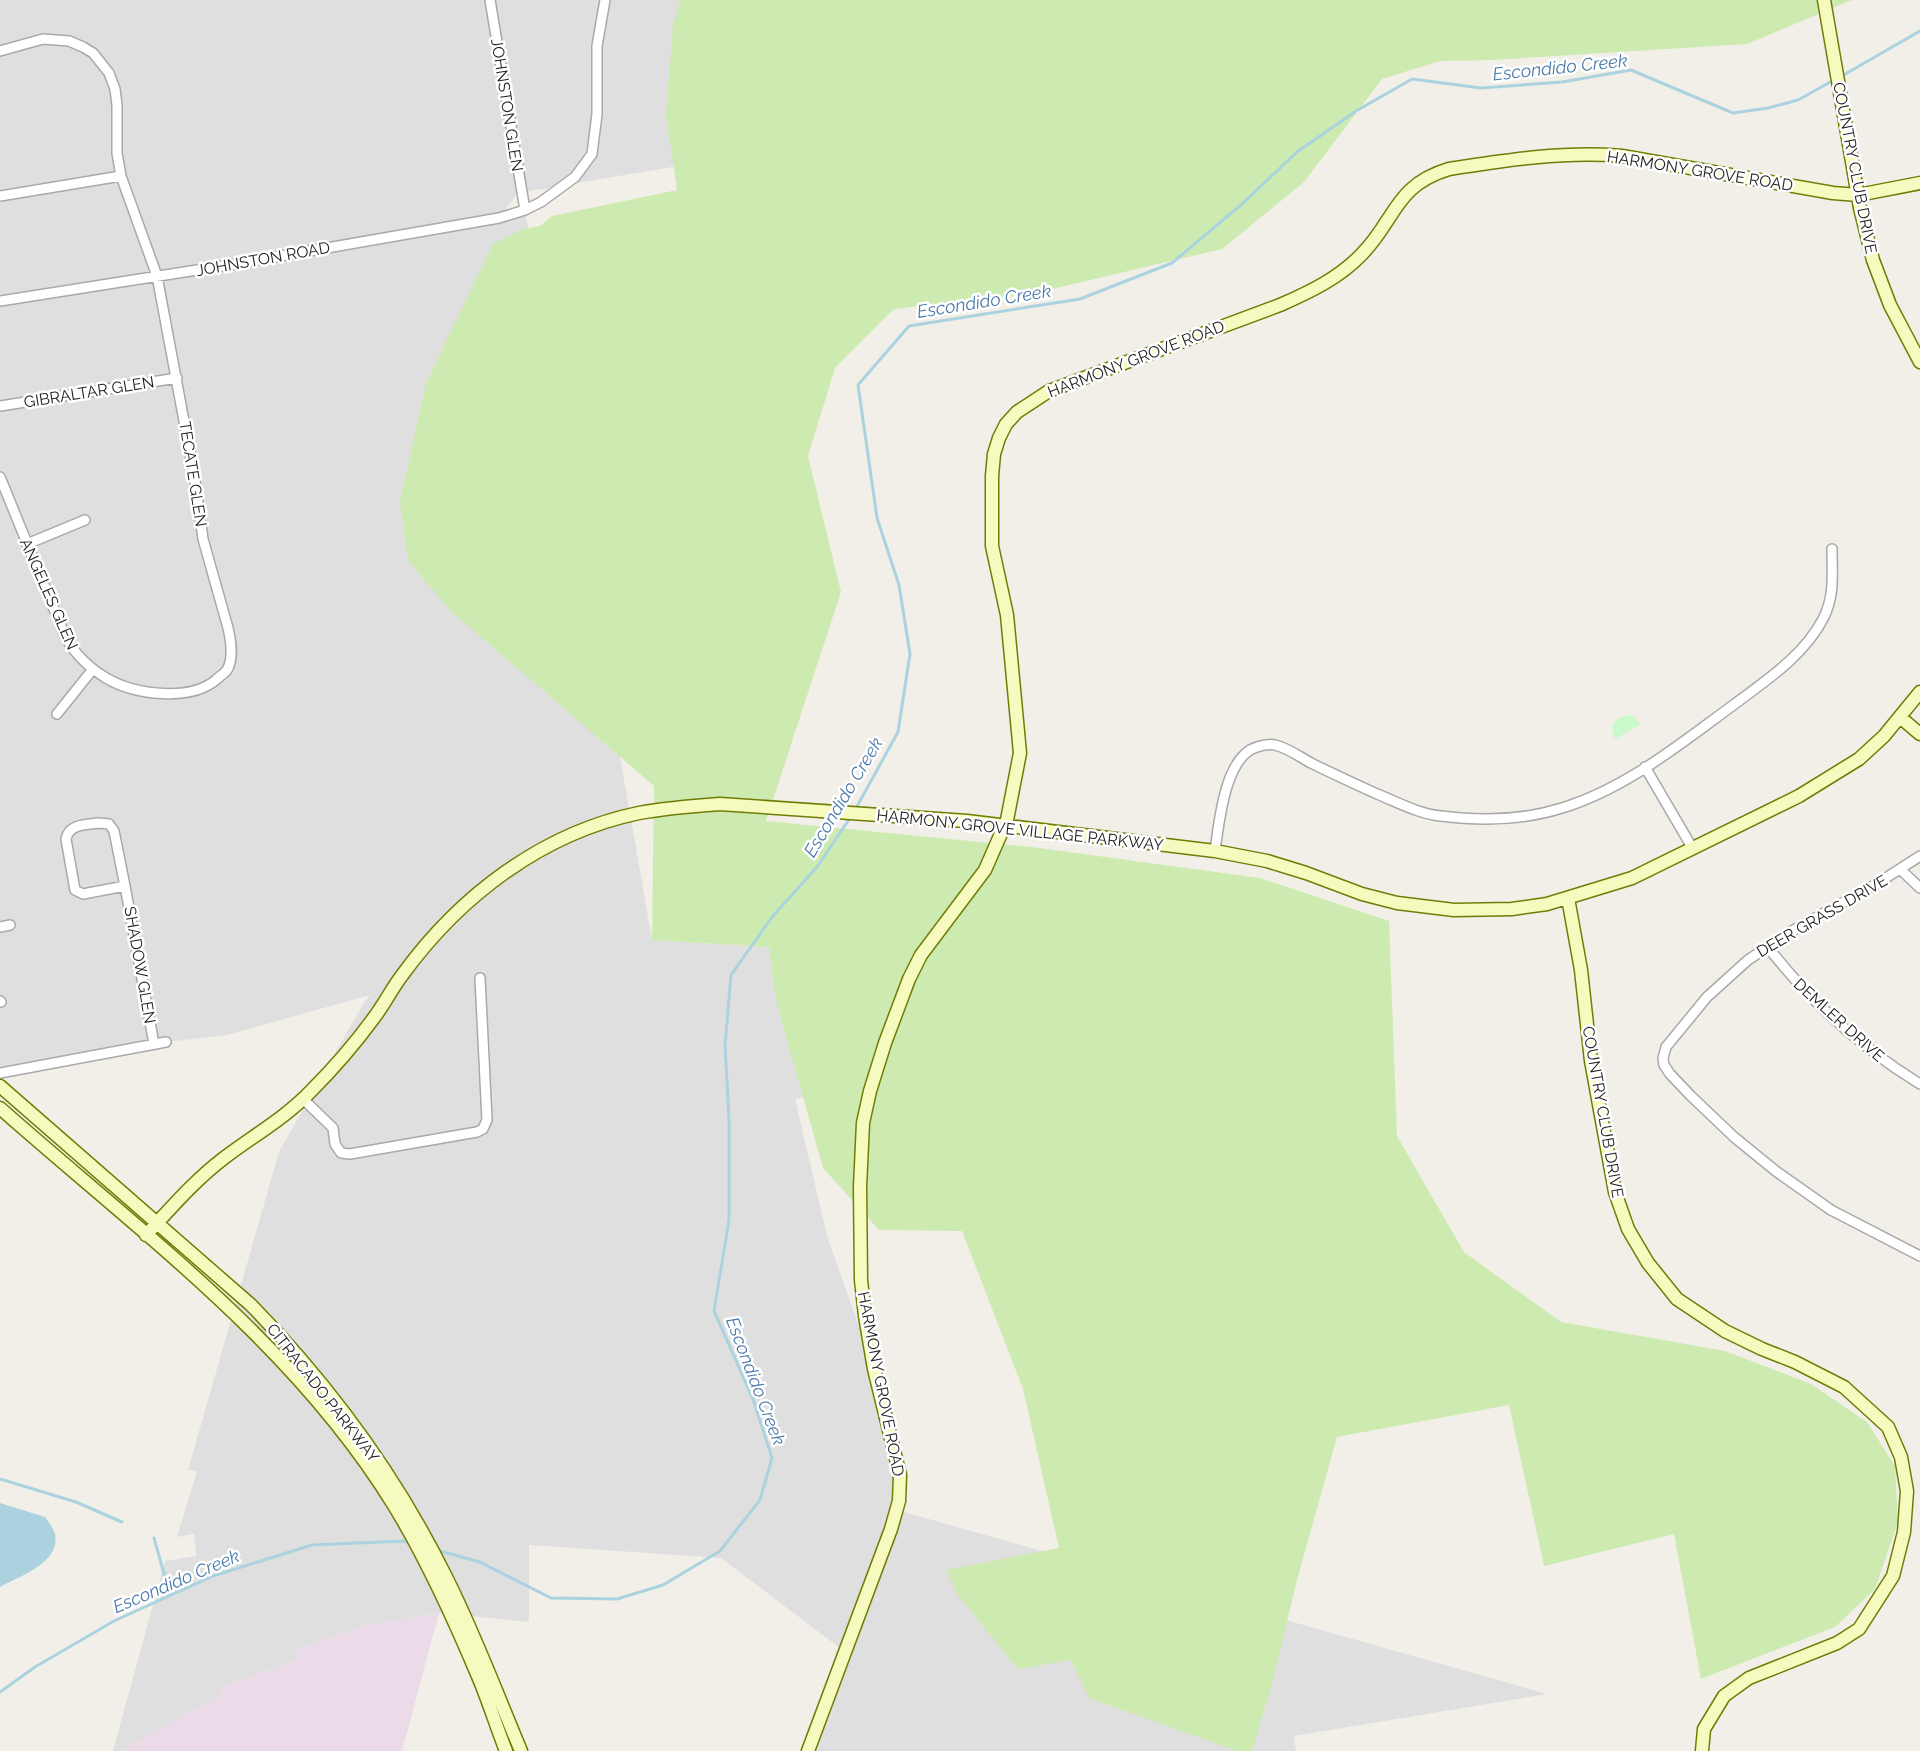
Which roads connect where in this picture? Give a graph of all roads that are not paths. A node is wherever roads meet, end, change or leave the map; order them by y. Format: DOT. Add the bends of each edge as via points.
graph roads {
  1 [pos="490,0"];
  2 [pos="605,0"];
  3 [pos="1824,0"];
  4 [pos="0,51"];
  5 [pos="121,176"];
  6 [pos="1920,183"];
  7 [pos="1858,195"];
  8 [pos="0,196"];
  9 [pos="525,210"];
  10 [pos="157,276"];
  11 [pos="0,301"];
  12 [pos="1920,362"];
  13 [pos="177,378"];
  14 [pos="0,406"];
  15 [pos="0,477"];
  16 [pos="85,520"];
  17 [pos="27,544"];
  18 [pos="1832,549"];
  19 [pos="93,669"];
  20 [pos="227,670"];
  21 [pos="1920,692"];
  22 [pos="57,714"];
  23 [pos="1900,717"];
  24 [pos="1920,734"];
  25 [pos="1645,767"];
  26 [pos="1005,826"];
  27 [pos="1693,849"];
  28 [pos="1215,851"];
  29 [pos="1920,856"];
  30 [pos="1901,870"];
  31 [pos="125,886"];
  32 [pos="1920,888"];
  33 [pos="1568,898"];
  34 [pos="1767,946"];
  35 [pos="480,978"];
  36 [pos="166,1042"];
  37 [pos="154,1044"];
  38 [pos="0,1073"];
  39 [pos="1920,1084"];
  40 [pos="0,1086"];
  41 [pos="303,1099"];
  42 [pos="0,1108"];
  43 [pos="158,1222"];
  44 [pos="146,1235"];
  45 [pos="1920,1256"];
  46 [pos="370,1461"];
  47 [pos="442,1581"];
  48 [pos="506,1751"];
  49 [pos="521,1751"];
  50 [pos="808,1751"];
  51 [pos="1702,1751"];
  1 -- 9 [label="street, JOHNSTON GLEN"];
  2 -- 9 [label="street, JOHNSTON ROAD" via="597,46 597,114 592,154 575,177"];
  3 -- 7 [label="main road, COUNTRY CLUB DRIVE"];
  4 -- 5 [label="street, TECATE GLEN" via="43,39 69,41 93,53 109,73 115,89"];
  5 -- 8 [label="street"];
  5 -- 10 [label="street, TECATE GLEN"];
  6 -- 7 [label="main road, HARMONY GROVE ROAD"];
  7 -- 12 [label="main road, COUNTRY CLUB DRIVE" via="1881,284"];
  7 -- 26 [label="main road, HARMONY GROVE ROAD" via="1601,154 1449,169 1416,183 1362,254 1323,285 1033,400 1006,424 994,454 992,476 992,546 1007,615 1020,753"];
  9 -- 10 [label="street, JOHNSTON ROAD" via="499,218"];
  10 -- 11 [label="street, JOHNSTON ROAD"];
  10 -- 13 [label="street, TECATE GLEN"];
  13 -- 14 [label="street, GIBRALTAR GLEN"];
  13 -- 20 [label="street, TECATE GLEN" via="202,539 231,643"];
  15 -- 17 [label="street, ANGELES GLEN"];
  16 -- 17 [label="street"];
  17 -- 19 [label="street, ANGELES GLEN" via="65,636 75,654"];
  18 -- 25 [label="street" via="1832,596 1823,620 1808,642 1778,671"];
  19 -- 20 [label="street, ANGELES GLEN" via="128,688 164,693 201,690"];
  19 -- 22 [label="street"];
  21 -- 23 [label="main road"];
  23 -- 24 [label="main road"];
  23 -- 27 [label="main road" via="1859,759 1822,783"];
  25 -- 27 [label="street"];
  25 -- 28 [label="street" via="1563,808 1468,819 1424,813 1285,748 1258,746 1246,752 1234,767"];
  26 -- 28 [label="main road, HARMONY GROVE VILLAGE PARKWAY"];
  26 -- 41 [label="main road, HARMONY GROVE VILLAGE PARKWAY" via="720,804 636,814 592,828 545,847 509,868 464,904 403,973 374,1018 336,1065"];
  26 -- 50 [label="main road, HARMONY GROVE ROAD" via="985,870 921,955 909,979 885,1043 863,1123 863,1298 874,1369 898,1462 900,1492 891,1529"];
  27 -- 33 [label="main road" via="1632,878"];
  28 -- 33 [label="main road, HARMONY GROVE VILLAGE PARKWAY" via="1267,861 1362,894 1418,906 1503,909"];
  29 -- 30 [label="street, DEER GRASS DRIVE"];
  30 -- 32 [label="street"];
  30 -- 34 [label="street, DEER GRASS DRIVE"];
  31 -- 31 [label="street, SHADOW GLEN" via="114,831 109,824 74,827 67,832 75,890 83,894"];
  31 -- 37 [label="street, SHADOW GLEN"];
  33 -- 51 [label="main road, COUNTRY CLUB DRIVE" via="1614,1192 1628,1229 1648,1263 1677,1299 1725,1331 1844,1387 1888,1427 1901,1457 1907,1491 1904,1532 1893,1576 1859,1629 1836,1643 1749,1678 1724,1696 1704,1729"];
  34 -- 39 [label="street, DEMLER DRIVE" via="1800,985 1857,1040"];
  34 -- 45 [label="street, DEER GRASS DRIVE" via="1707,997 1666,1047 1664,1065 1734,1137 1797,1187 1853,1223"];
  35 -- 41 [label="street" via="487,1120 483,1129 342,1153 335,1144 333,1128"];
  36 -- 37 [label="street"];
  37 -- 38 [label="street"];
  40 -- 43 [label="main road, CITRACADO PARKWAY"];
  41 -- 43 [label="main road, HARMONY GROVE VILLAGE PARKWAY" via="202,1176"];
  42 -- 44 [label="main road, CITRACADO PARKWAY"];
  43 -- 44 [label="main road, HARMONY GROVE VILLAGE PARKWAY"];
  43 -- 46 [label="main road, CITRACADO PARKWAY" via="283,1339 333,1400"];
  44 -- 46 [label="main road, CITRACADO PARKWAY" via="220,1299 284,1362"];
  46 -- 47 [label="main road, CITRACADO PARKWAY"];
  47 -- 48 [label="main road, CITRACADO PARKWAY"];
  47 -- 49 [label="main road, CITRACADO PARKWAY"];
}
